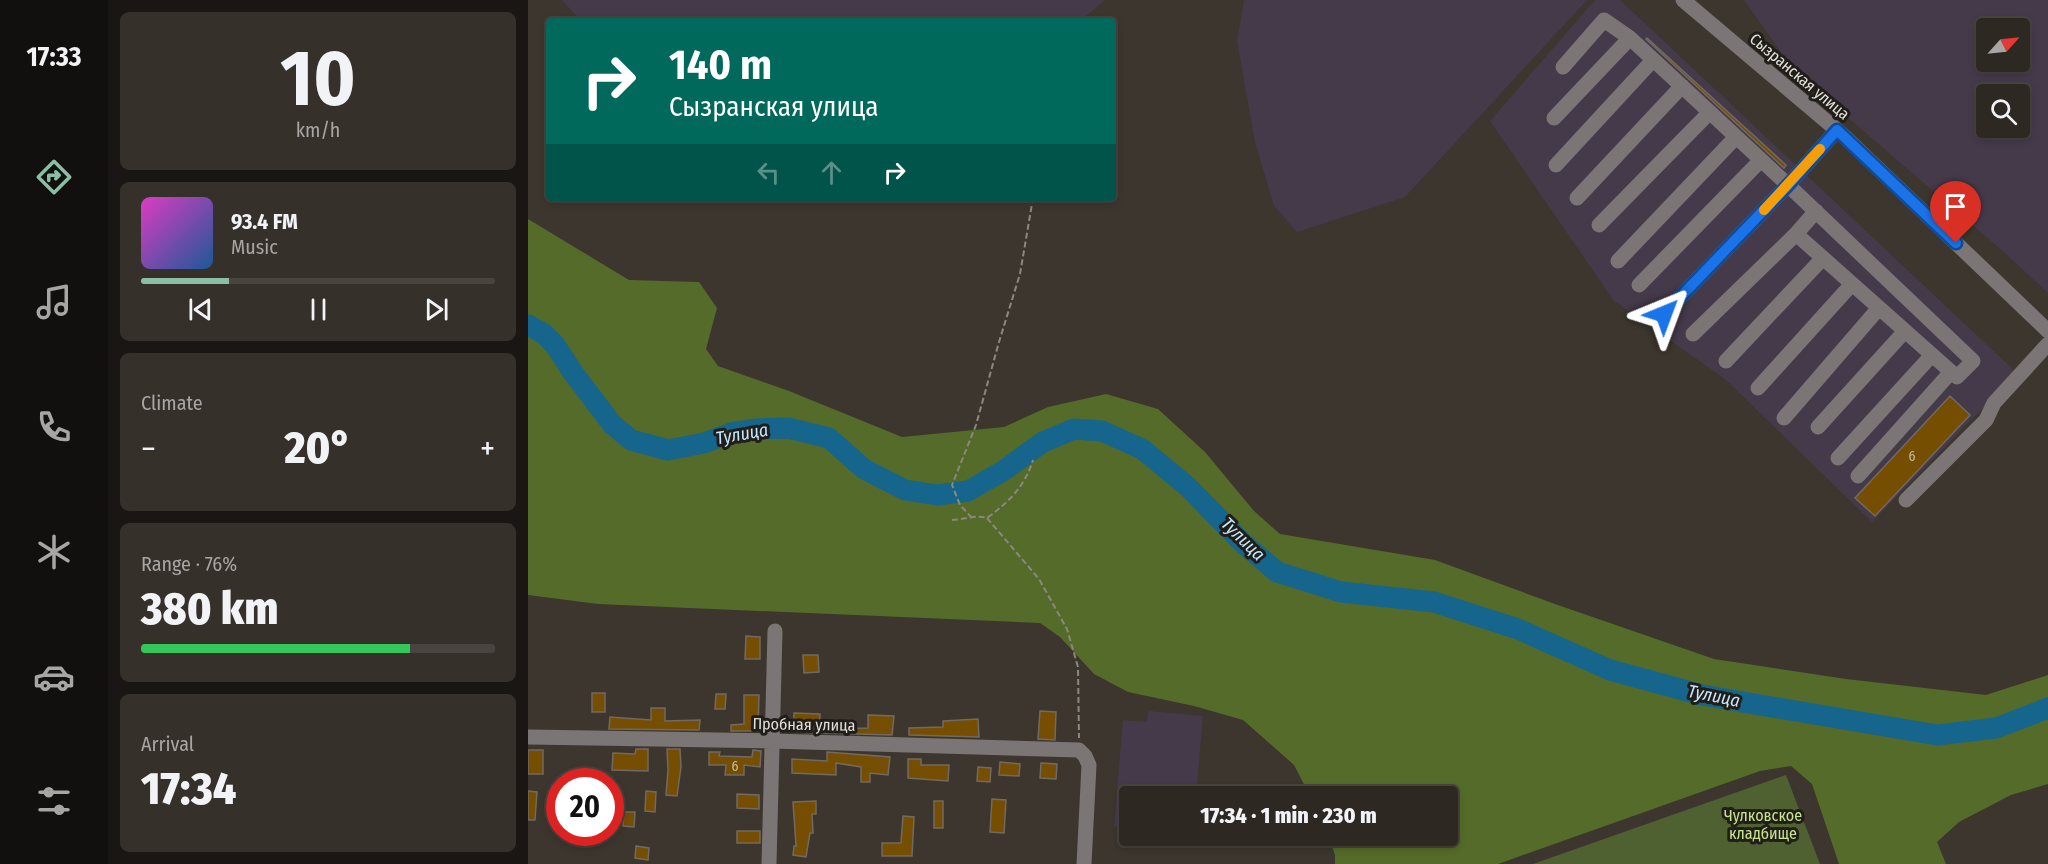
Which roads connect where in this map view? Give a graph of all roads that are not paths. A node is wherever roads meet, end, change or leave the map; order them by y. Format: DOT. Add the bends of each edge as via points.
graph roads {
  1 [pos="1683,0"];
  2 [pos="1630,38"];
  3 [pos="1653,60"];
  4 [pos="1563,67"];
  5 [pos="1682,86"];
  6 [pos="1710,112"];
  7 [pos="1554,118"];
  8 [pos="1837,130"];
  9 [pos="1736,137"];
  10 [pos="1761,159"];
  11 [pos="1556,165"];
  12 [pos="1788,185"];
  13 [pos="1577,198"];
  14 [pos="1816,211"];
  15 [pos="1599,225"];
  16 [pos="1796,234"];
  17 [pos="1823,258"];
  18 [pos="1618,261"];
  19 [pos="1852,284"];
  20 [pos="1639,285"];
  21 [pos="1879,308"];
  22 [pos="1664,314"];
  23 [pos="1905,331"];
  24 [pos="2048,331"];
  25 [pos="1694,334"];
  26 [pos="2048,344"];
  27 [pos="1932,355"];
  28 [pos="1726,361"];
  29 [pos="1951,372"];
  30 [pos="1758,388"];
  31 [pos="1784,418"];
  32 [pos="1818,427"];
  33 [pos="1838,458"];
  34 [pos="1858,476"];
  35 [pos="1906,500"];
  36 [pos="775,631"];
  37 [pos="528,737"];
  38 [pos="772,741"];
  39 [pos="769,864"];
  40 [pos="1084,864"];
  1 -- 8 [label="street, Сызранская улица"];
  2 -- 3 [label="street"];
  2 -- 4 [label="street" via="1604,20"];
  2 -- 7 [label="street"];
  3 -- 5 [label="street"];
  3 -- 11 [label="street"];
  5 -- 6 [label="street"];
  5 -- 13 [label="street"];
  6 -- 9 [label="street"];
  6 -- 15 [label="street"];
  8 -- 12 [label="street"];
  8 -- 24 [label="street, Сызранская улица"];
  9 -- 10 [label="street"];
  9 -- 18 [label="street"];
  10 -- 12 [label="street"];
  10 -- 20 [label="street"];
  12 -- 14 [label="street"];
  12 -- 22 [label="street"];
  14 -- 16 [label="street"];
  14 -- 29 [label="street" via="1973,361 1957,377"];
  16 -- 17 [label="street"];
  16 -- 25 [label="street"];
  17 -- 19 [label="street"];
  17 -- 28 [label="street"];
  19 -- 21 [label="street"];
  19 -- 30 [label="street"];
  21 -- 23 [label="street"];
  21 -- 31 [label="street"];
  23 -- 27 [label="street"];
  23 -- 32 [label="street"];
  26 -- 35 [label="street" via="1994,402 1986,420"];
  27 -- 29 [label="street"];
  27 -- 33 [label="street"];
  29 -- 34 [label="street"];
  36 -- 38 [label="street"];
  37 -- 38 [label="street, Пробная улица"];
  38 -- 39 [label="street"];
  38 -- 40 [label="street, Пробная улица" via="1079,750 1089,765"];
}
